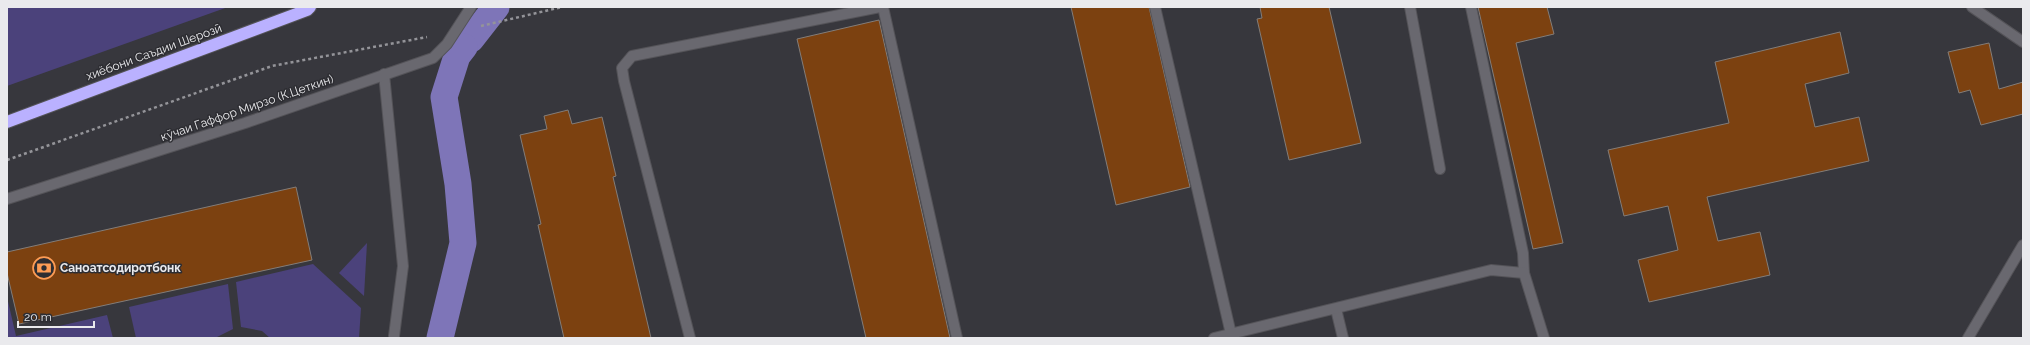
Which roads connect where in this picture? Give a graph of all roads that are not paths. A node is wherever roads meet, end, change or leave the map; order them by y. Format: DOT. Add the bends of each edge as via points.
graph roads {
  1 [pos="310,7"];
  2 [pos="471,7"];
  3 [pos="882,7"];
  4 [pos="1155,7"];
  5 [pos="1410,7"];
  6 [pos="1471,7"];
  7 [pos="1972,7"];
  8 [pos="2023,42"];
  9 [pos="384,74"];
  10 [pos="7,122"];
  11 [pos="1440,169"];
  12 [pos="7,199"];
  13 [pos="2023,245"];
  14 [pos="1524,273"];
  15 [pos="1336,309"];
  16 [pos="1231,334"];
  17 [pos="394,336"];
  18 [pos="690,338"];
  19 [pos="957,338"];
  20 [pos="1214,338"];
  21 [pos="1343,338"];
  22 [pos="1544,338"];
  23 [pos="1968,338"];
  1 -- 10 [label="highway, хиёбони Саъдии Шерозӣ"];
  2 -- 9 [label="street, кӯчаи Гаффор Мирзо (К.Цеткин)" via="447,44 432,58"];
  3 -- 18 [label="street" via="632,56 622,68"];
  3 -- 19 [label="street"];
  4 -- 16 [label="street"];
  5 -- 11 [label="street"];
  6 -- 14 [label="street" via="1523,253"];
  7 -- 8 [label="street"];
  9 -- 12 [label="street, кӯчаи Гаффор Мирзо (К.Цеткин)" via="245,124"];
  9 -- 17 [label="street" via="403,266"];
  13 -- 23 [label="street"];
  14 -- 15 [label="street" via="1491,270"];
  14 -- 22 [label="street"];
  15 -- 16 [label="street"];
  15 -- 21 [label="street"];
  16 -- 20 [label="street"];
}
